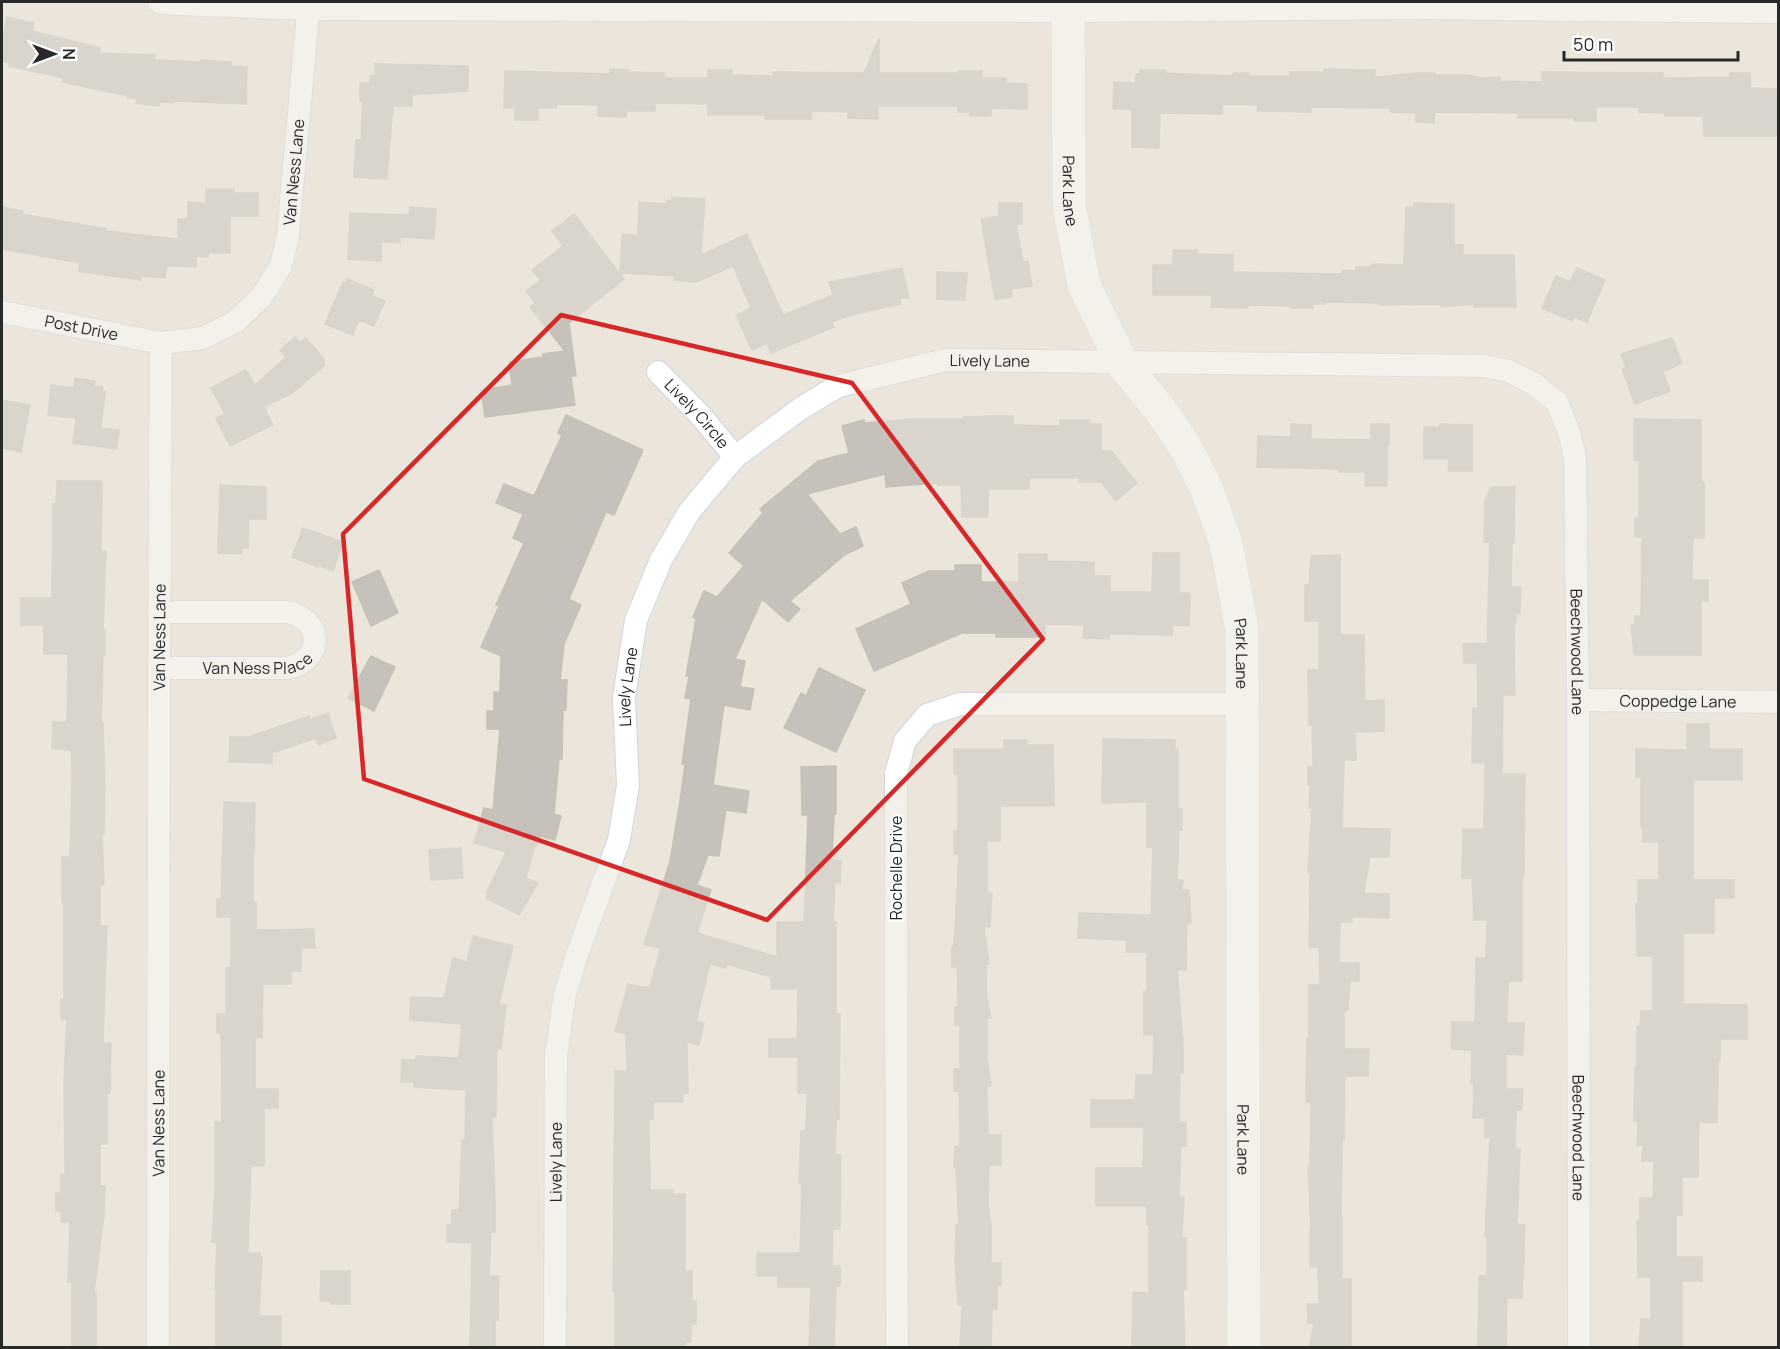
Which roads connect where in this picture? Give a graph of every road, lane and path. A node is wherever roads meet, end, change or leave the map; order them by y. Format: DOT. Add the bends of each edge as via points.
graph roads {
  1 [pos="159,2"];
  2 [pos="309,5"];
  3 [pos="1423,5"];
  4 [pos="716,6"];
  5 [pos="1068,6"];
  6 [pos="1778,9"];
  7 [pos="2,312"];
  8 [pos="161,343"];
  9 [pos="1122,363"];
  10 [pos="658,372"];
  11 [pos="735,458"];
  12 [pos="159,612"];
  13 [pos="159,668"];
  14 [pos="1578,699"];
  15 [pos="1779,702"];
  16 [pos="1242,704"];
  17 [pos="158,1347"];
  18 [pos="555,1347"];
  19 [pos="897,1347"];
  20 [pos="1244,1347"];
  21 [pos="1579,1347"];
  1 -- 2 [label="street"];
  2 -- 4 [label="street"];
  2 -- 8 [label="street, Van Ness Lane" via="288,235 281,266 262,296 235,322 202,338"];
  3 -- 5 [label="street"];
  3 -- 6 [label="street"];
  4 -- 5 [label="street"];
  5 -- 9 [label="street, Park Lane" via="1069,205 1084,285"];
  7 -- 8 [label="street, Post Drive"];
  8 -- 12 [label="street, Van Ness Lane"];
  9 -- 11 [label="street, Lively Lane" via="946,360 838,386"];
  9 -- 14 [label="street, Beechwood Lane" via="1484,366 1509,371 1534,384 1557,402 1575,459"];
  9 -- 16 [label="street, Park Lane" via="1186,448 1223,534 1242,630"];
  10 -- 11 [label="street, Lively Circle"];
  11 -- 18 [label="street, Lively Lane" via="689,512 661,560 636,620 624,697 628,785 619,840 565,994 556,1055"];
  12 -- 13 [label="street, Van Ness Lane"];
  12 -- 13 [label="street, Van Ness Place" via="287,612 305,619 314,635 314,645 305,662 287,668"];
  13 -- 17 [label="street, Van Ness Lane"];
  14 -- 15 [label="street, Coppedge Lane"];
  14 -- 21 [label="street, Beechwood Lane"];
  16 -- 19 [label="street, Rochelle Drive" via="960,704 927,715 905,741 896,773"];
  16 -- 20 [label="street, Park Lane"];
}
